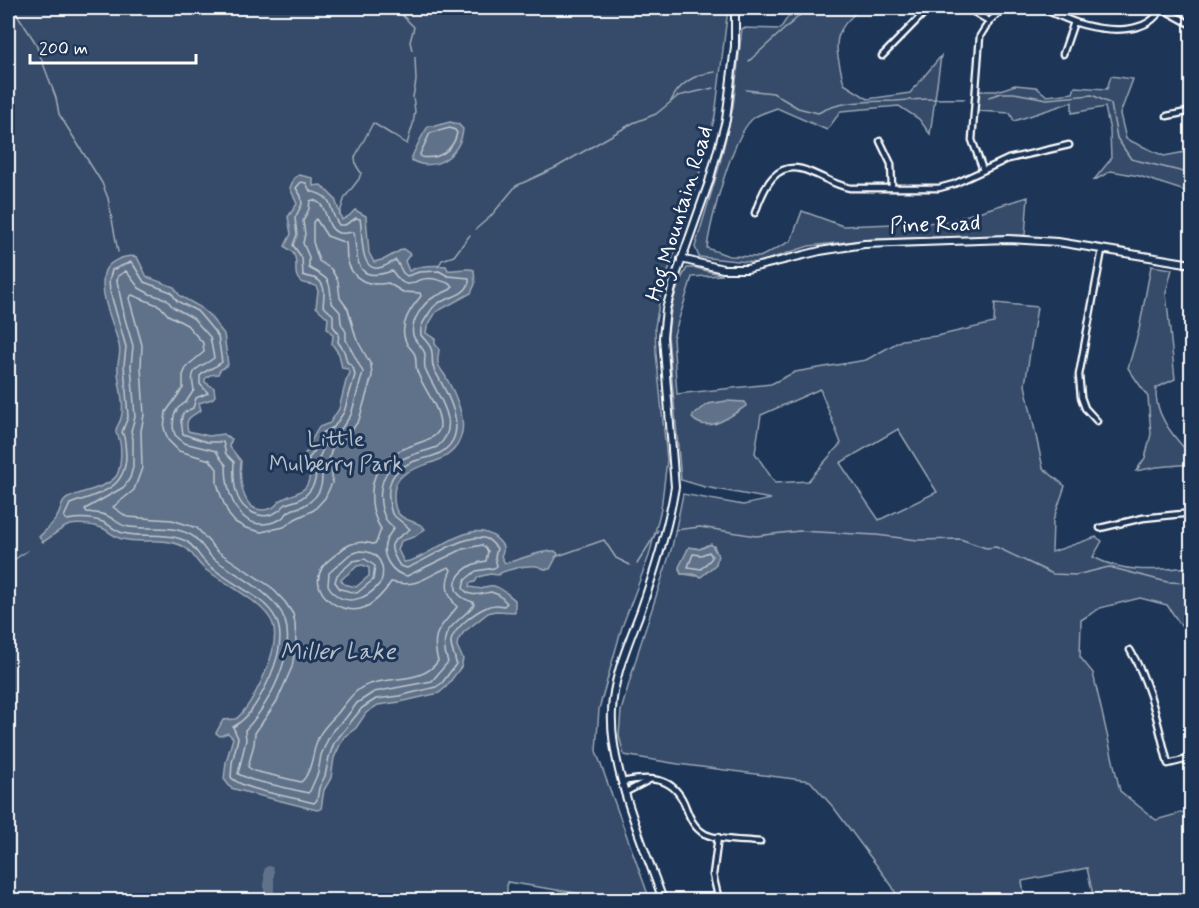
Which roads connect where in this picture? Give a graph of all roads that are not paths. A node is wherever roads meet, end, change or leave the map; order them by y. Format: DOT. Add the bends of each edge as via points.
graph roads {
  1 [pos="735,8"];
  2 [pos="936,8"];
  3 [pos="967,8"];
  4 [pos="1009,8"];
  5 [pos="1040,8"];
  6 [pos="1161,8"];
  7 [pos="988,21"];
  8 [pos="1074,22"];
  9 [pos="1191,25"];
  10 [pos="1063,54"];
  11 [pos="882,56"];
  12 [pos="1191,111"];
  13 [pos="1167,116"];
  14 [pos="880,141"];
  15 [pos="1069,145"];
  16 [pos="983,170"];
  17 [pos="892,187"];
  18 [pos="754,213"];
  19 [pos="1102,250"];
  20 [pos="681,259"];
  21 [pos="1191,264"];
  22 [pos="1098,421"];
  23 [pos="1191,513"];
  24 [pos="1100,528"];
  25 [pos="1130,650"];
  26 [pos="1191,758"];
  27 [pos="649,780"];
  28 [pos="622,782"];
  29 [pos="626,792"];
  30 [pos="718,837"];
  31 [pos="760,842"];
  32 [pos="718,896"];
  33 [pos="663,900"];
  1 -- 20 [label="street, Hog Mountain Road" via="735,55 726,120"];
  2 -- 11 [label="street" via="927,10"];
  3 -- 7 [label="street"];
  4 -- 7 [label="street"];
  5 -- 8 [label="street"];
  6 -- 8 [label="street" via="1152,20 1128,29"];
  6 -- 9 [label="street"];
  7 -- 16 [label="street" via="981,36 972,140"];
  8 -- 10 [label="street"];
  12 -- 13 [label="street"];
  14 -- 17 [label="street" via="891,164"];
  15 -- 16 [label="street" via="1008,159"];
  16 -- 17 [label="street" via="939,188"];
  17 -- 18 [label="street" via="837,186 795,168 771,178"];
  19 -- 20 [label="street, Pine Road" via="1058,242 985,239 864,244 820,250 747,269 723,269"];
  19 -- 21 [label="street, Pine Road"];
  19 -- 22 [label="street" via="1079,375 1085,408"];
  20 -- 28 [label="street, Hog Mountain Road" via="666,309 663,337 675,487 665,536 613,702 614,752"];
  23 -- 24 [label="street"];
  25 -- 26 [label="street" via="1147,685 1168,764"];
  27 -- 28 [label="street"];
  27 -- 29 [label="street"];
  27 -- 30 [label="street" via="673,785 692,823 705,834"];
  28 -- 29 [label="street, Hog Mountain Road"];
  29 -- 33 [label="street, Hog Mountain Road"];
  30 -- 31 [label="street"];
  30 -- 32 [label="street" via="713,875"];
}
